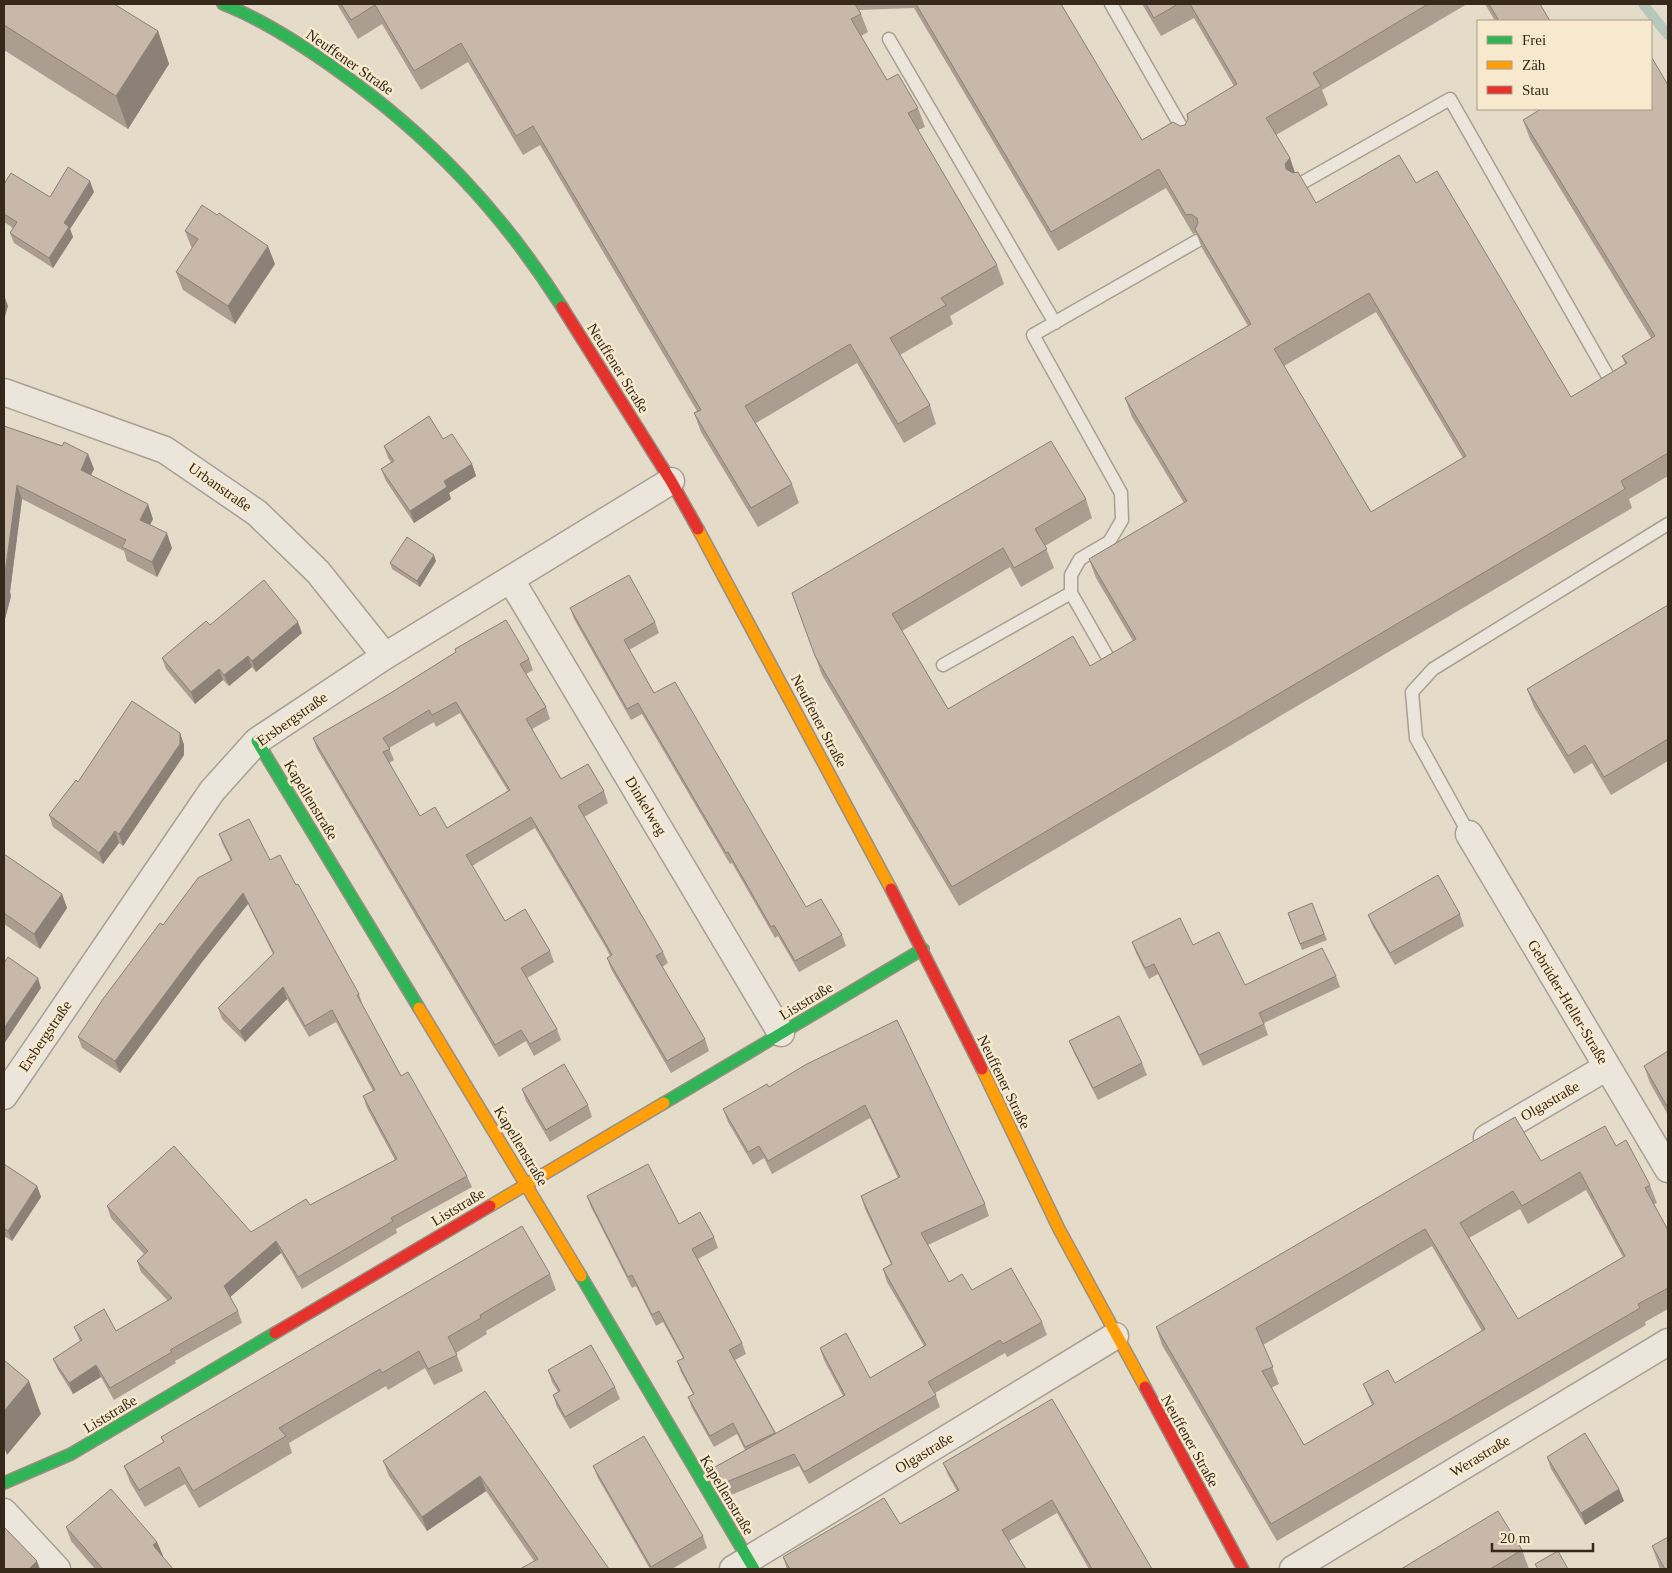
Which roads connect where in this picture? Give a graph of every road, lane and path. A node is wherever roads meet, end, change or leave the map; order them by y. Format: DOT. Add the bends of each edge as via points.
graph roads {
  1 [pos="223,4"];
  2 [pos="260,4"];
  3 [pos="1111,4"];
  4 [pos="248,14"];
  5 [pos="889,38"];
  6 [pos="1187,137"];
  7 [pos="1300,184"];
  8 [pos="1197,241"];
  9 [pos="1055,323"];
  10 [pos="1609,378"];
  11 [pos="4,392"];
  12 [pos="671,481"];
  13 [pos="1668,524"];
  14 [pos="511,580"];
  15 [pos="1071,593"];
  16 [pos="384,656"];
  17 [pos="1111,664"];
  18 [pos="943,665"];
  19 [pos="258,741"];
  20 [pos="1469,834"];
  21 [pos="923,949"];
  22 [pos="781,1033"];
  23 [pos="1607,1068"];
  24 [pos="4,1096"];
  25 [pos="1463,1152"];
  26 [pos="1668,1170"];
  27 [pos="526,1184"];
  28 [pos="1115,1336"];
  29 [pos="1668,1342"];
  30 [pos="4,1483"];
  31 [pos="4,1512"];
  32 [pos="745,1566"];
  33 [pos="57,1569"];
  34 [pos="1243,1569"];
  35 [pos="1293,1569"];
  1 -- 4 [label="street, Neuffener Straße"];
  2 -- 4 [label="lane"];
  3 -- 6 [label="lane"];
  4 -- 12 [label="street, Neuffener Straße" via="315,54 381,101 433,146 503,223 553,293"];
  5 -- 9 [label="lane"];
  7 -- 10 [label="lane" via="1450,98"];
  8 -- 9 [label="lane"];
  9 -- 15 [label="lane" via="1033,335 1121,493 1122,520 1108,542 1080,559 1071,576"];
  11 -- 16 [label="street, Urbanstraße" via="165,450 257,513 318,572"];
  12 -- 14 [label="street, Ersbergstraße"];
  12 -- 21 [label="street, Neuffener Straße"];
  13 -- 20 [label="lane" via="1433,669 1412,692 1416,738"];
  14 -- 16 [label="street, Ersbergstraße"];
  14 -- 22 [label="street, Dinkelweg"];
  15 -- 17 [label="lane"];
  15 -- 18 [label="lane"];
  16 -- 19 [label="street, Ersbergstraße"];
  19 -- 24 [label="street, Ersbergstraße" via="212,791"];
  19 -- 27 [label="street, Kapellenstraße"];
  20 -- 23 [label="street, Gebrüder-Heller-Straße"];
  21 -- 22 [label="street, Liststraße"];
  21 -- 28 [label="street, Neuffener Straße" via="1059,1229"];
  22 -- 27 [label="street, Liststraße"];
  23 -- 25 [label="street, Olgastraße"];
  23 -- 26 [label="street, Gebrüder-Heller-Straße"];
  27 -- 30 [label="street, Liststraße" via="71,1454"];
  27 -- 32 [label="street, Kapellenstraße"];
  28 -- 32 [label="street, Olgastraße"];
  28 -- 34 [label="street, Neuffener Straße"];
  29 -- 35 [label="street, Werastraße"];
  31 -- 33 [label="street"];
}
